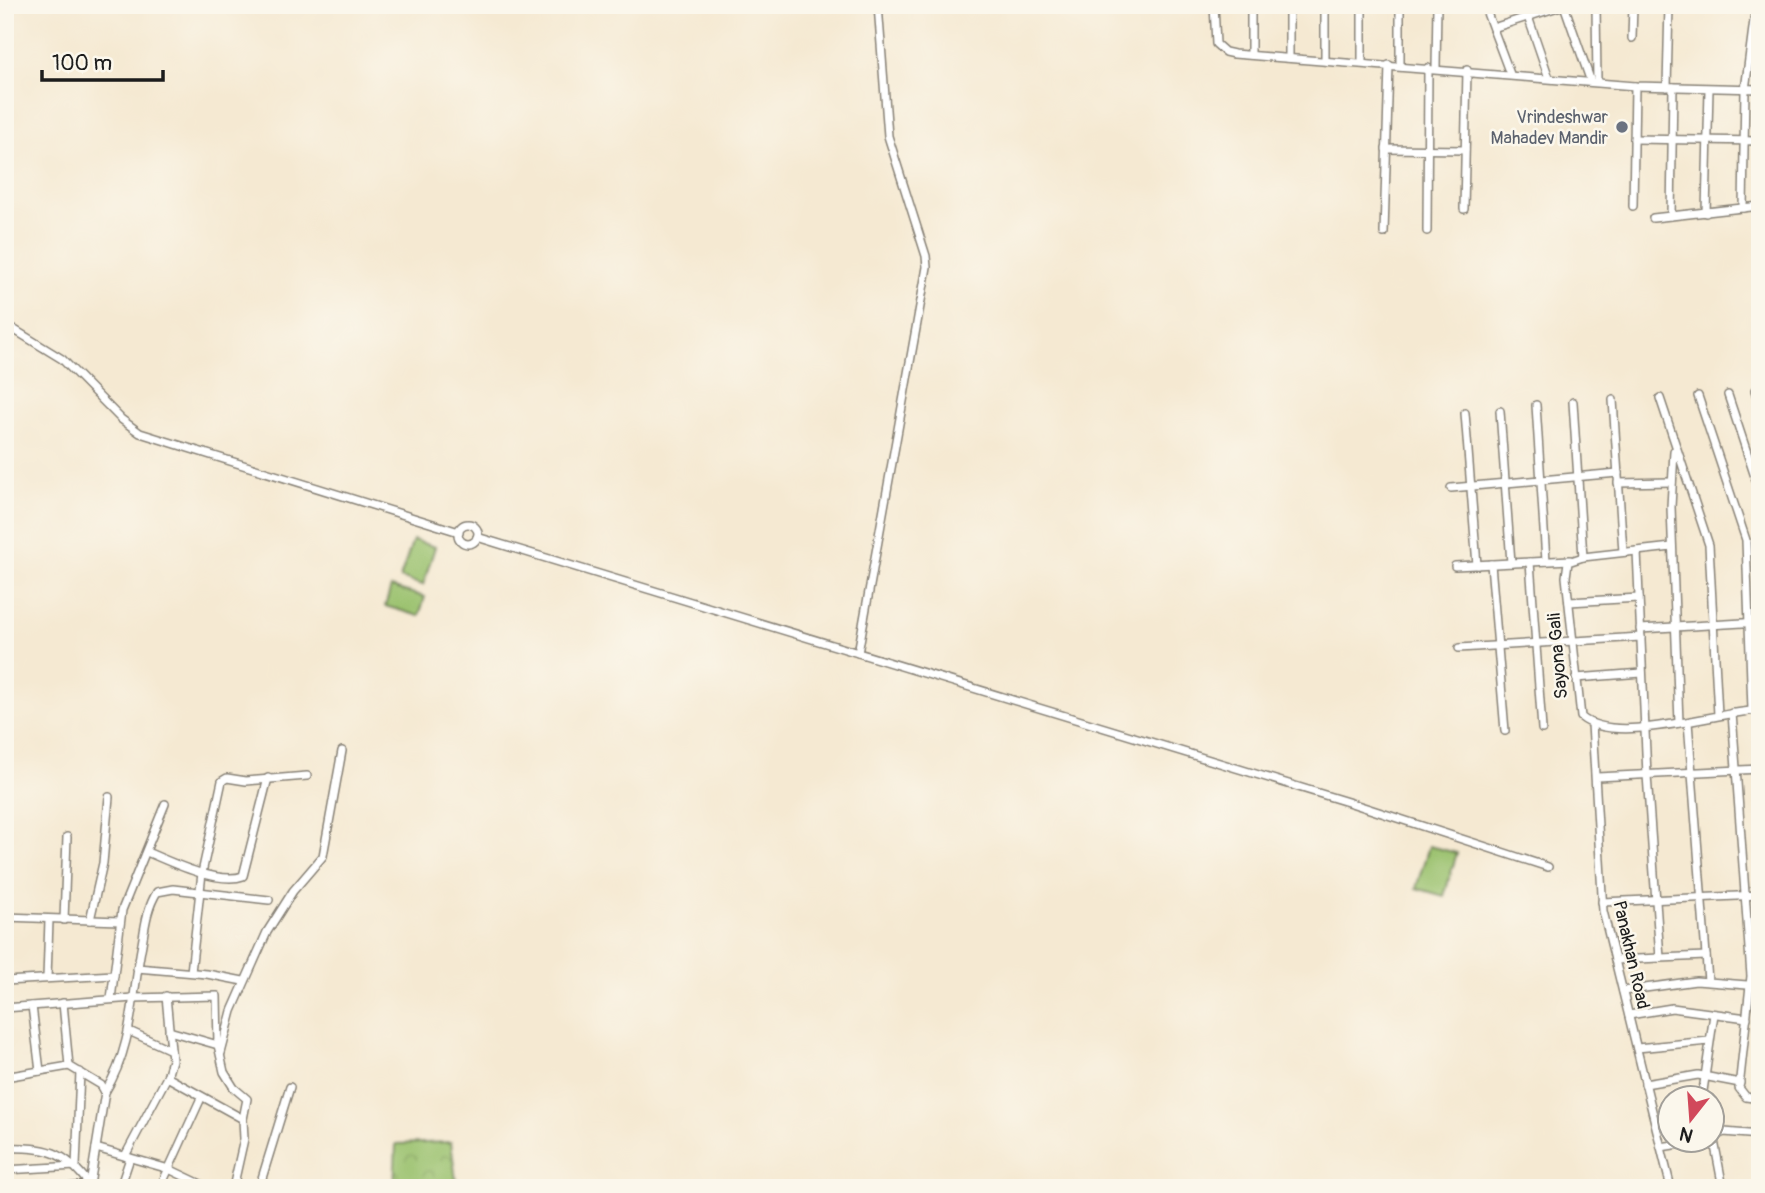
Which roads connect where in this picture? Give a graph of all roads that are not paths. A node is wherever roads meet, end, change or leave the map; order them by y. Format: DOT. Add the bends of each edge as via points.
graph roads {
  1 [pos="6,5"];
  2 [pos="878,5"];
  3 [pos="1214,5"];
  4 [pos="1251,5"];
  5 [pos="1289,5"];
  6 [pos="1325,5"];
  7 [pos="1362,5"];
  8 [pos="1399,5"];
  9 [pos="1437,5"];
  10 [pos="1484,5"];
  11 [pos="1524,5"];
  12 [pos="1564,5"];
  13 [pos="1596,5"];
  14 [pos="1633,5"];
  15 [pos="1670,5"];
  16 [pos="1756,5"];
  17 [pos="5,12"];
  18 [pos="1528,16"];
  19 [pos="1493,28"];
  20 [pos="1632,38"];
  21 [pos="1251,55"];
  22 [pos="1289,58"];
  23 [pos="1325,61"];
  24 [pos="1362,63"];
  25 [pos="1389,65"];
  26 [pos="1400,66"];
  27 [pos="1432,68"];
  28 [pos="1466,70"];
  29 [pos="1510,74"];
  30 [pos="1549,78"];
  31 [pos="1594,82"];
  32 [pos="1636,86"];
  33 [pos="1670,87"];
  34 [pos="1709,89"];
  35 [pos="1760,89"];
  36 [pos="1745,90"];
  37 [pos="1634,139"];
  38 [pos="1672,139"];
  39 [pos="1707,141"];
  40 [pos="1760,141"];
  41 [pos="1745,142"];
  42 [pos="1386,149"];
  43 [pos="1427,150"];
  44 [pos="1465,150"];
  45 [pos="1633,206"];
  46 [pos="1760,206"];
  47 [pos="1744,208"];
  48 [pos="1464,209"];
  49 [pos="1706,213"];
  50 [pos="1671,216"];
  51 [pos="1653,218"];
  52 [pos="1427,231"];
  53 [pos="1384,233"];
  54 [pos="5,324"];
  55 [pos="1755,390"];
  56 [pos="1728,395"];
  57 [pos="1698,396"];
  58 [pos="1660,398"];
  59 [pos="1613,401"];
  60 [pos="1573,402"];
  61 [pos="1536,405"];
  62 [pos="1760,406"];
  63 [pos="1500,411"];
  64 [pos="1465,413"];
  65 [pos="1674,447"];
  66 [pos="1618,473"];
  67 [pos="1578,477"];
  68 [pos="1541,480"];
  69 [pos="1672,482"];
  70 [pos="1506,483"];
  71 [pos="1618,483"];
  72 [pos="1470,486"];
  73 [pos="1451,488"];
  74 [pos="1760,492"];
  75 [pos="459,532"];
  76 [pos="477,537"];
  77 [pos="1672,547"];
  78 [pos="1637,551"];
  79 [pos="1623,552"];
  80 [pos="1583,556"];
  81 [pos="1570,560"];
  82 [pos="1546,561"];
  83 [pos="1530,562"];
  84 [pos="1511,563"];
  85 [pos="1491,564"];
  86 [pos="1476,565"];
  87 [pos="1455,566"];
  88 [pos="1639,598"];
  89 [pos="1569,602"];
  90 [pos="1749,622"];
  91 [pos="1760,622"];
  92 [pos="1714,624"];
  93 [pos="1675,626"];
  94 [pos="1640,633"];
  95 [pos="1573,641"];
  96 [pos="1536,644"];
  97 [pos="1498,646"];
  98 [pos="1458,648"];
  99 [pos="858,653"];
  100 [pos="1642,673"];
  101 [pos="1576,678"];
  102 [pos="1756,710"];
  103 [pos="1732,712"];
  104 [pos="1718,715"];
  105 [pos="1683,722"];
  106 [pos="1592,724"];
  107 [pos="1645,728"];
  108 [pos="1542,729"];
  109 [pos="1505,731"];
  110 [pos="342,751"];
  111 [pos="1760,769"];
  112 [pos="1736,771"];
  113 [pos="1692,773"];
  114 [pos="1647,775"];
  115 [pos="307,776"];
  116 [pos="1597,777"];
  117 [pos="268,778"];
  118 [pos="109,797"];
  119 [pos="165,804"];
  120 [pos="67,837"];
  121 [pos="147,852"];
  122 [pos="1548,867"];
  123 [pos="202,873"];
  124 [pos="200,892"];
  125 [pos="1760,895"];
  126 [pos="1744,896"];
  127 [pos="1701,898"];
  128 [pos="269,900"];
  129 [pos="1656,900"];
  130 [pos="1602,902"];
  131 [pos="7,918"];
  132 [pos="49,920"];
  133 [pos="64,920"];
  134 [pos="90,920"];
  135 [pos="120,920"];
  136 [pos="1706,956"];
  137 [pos="1660,958"];
  138 [pos="5,959"];
  139 [pos="1615,960"];
  140 [pos="137,968"];
  141 [pos="191,972"];
  142 [pos="114,975"];
  143 [pos="47,978"];
  144 [pos="5,981"];
  145 [pos="243,981"];
  146 [pos="1708,981"];
  147 [pos="1755,985"];
  148 [pos="1623,991"];
  149 [pos="166,996"];
  150 [pos="133,998"];
  151 [pos="111,999"];
  152 [pos="63,1003"];
  153 [pos="33,1006"];
  154 [pos="5,1008"];
  155 [pos="1714,1014"];
  156 [pos="1629,1015"];
  157 [pos="1747,1018"];
  158 [pos="129,1031"];
  159 [pos="169,1031"];
  160 [pos="1709,1041"];
  161 [pos="218,1045"];
  162 [pos="1637,1048"];
  163 [pos="171,1050"];
  164 [pos="220,1057"];
  165 [pos="69,1066"];
  166 [pos="40,1071"];
  167 [pos="79,1072"];
  168 [pos="1703,1075"];
  169 [pos="5,1077"];
  170 [pos="167,1077"];
  171 [pos="1740,1083"];
  172 [pos="1646,1084"];
  173 [pos="1703,1084"];
  174 [pos="290,1087"];
  175 [pos="106,1092"];
  176 [pos="201,1098"];
  177 [pos="1760,1099"];
  178 [pos="243,1119"];
  179 [pos="1656,1126"];
  180 [pos="1726,1133"];
  181 [pos="1760,1135"];
  182 [pos="5,1148"];
  183 [pos="96,1148"];
  184 [pos="1663,1154"];
  185 [pos="1717,1154"];
  186 [pos="128,1157"];
  187 [pos="76,1166"];
  188 [pos="169,1169"];
  189 [pos="5,1170"];
  190 [pos="91,1186"];
  191 [pos="57,1188"];
  192 [pos="120,1188"];
  193 [pos="160,1188"];
  194 [pos="209,1188"];
  195 [pos="233,1188"];
  196 [pos="259,1188"];
  197 [pos="1671,1188"];
  198 [pos="1723,1188"];
  1 -- 17 [label="street"];
  2 -- 99 [label="street" via="888,136 927,267"];
  3 -- 21 [label="street" via="1216,44 1226,52"];
  4 -- 21 [label="street"];
  5 -- 22 [label="street"];
  6 -- 23 [label="street"];
  7 -- 24 [label="street"];
  8 -- 26 [label="street"];
  9 -- 27 [label="street"];
  10 -- 19 [label="street"];
  11 -- 18 [label="street"];
  12 -- 18 [label="street"];
  12 -- 31 [label="street"];
  13 -- 31 [label="street"];
  14 -- 20 [label="street"];
  15 -- 33 [label="street"];
  16 -- 36 [label="street"];
  18 -- 19 [label="street"];
  18 -- 30 [label="street"];
  19 -- 29 [label="street"];
  21 -- 22 [label="street"];
  22 -- 23 [label="street"];
  23 -- 24 [label="street"];
  24 -- 25 [label="street"];
  25 -- 26 [label="street"];
  25 -- 42 [label="street"];
  26 -- 27 [label="street"];
  27 -- 28 [label="street"];
  27 -- 43 [label="street"];
  28 -- 29 [label="street"];
  28 -- 44 [label="street"];
  29 -- 30 [label="street"];
  30 -- 31 [label="street"];
  31 -- 32 [label="street"];
  32 -- 33 [label="street"];
  32 -- 37 [label="street"];
  33 -- 34 [label="street"];
  33 -- 38 [label="street"];
  34 -- 36 [label="street"];
  34 -- 39 [label="street"];
  35 -- 36 [label="street"];
  36 -- 41 [label="street"];
  37 -- 38 [label="street"];
  37 -- 45 [label="street"];
  38 -- 39 [label="street"];
  38 -- 50 [label="street"];
  39 -- 41 [label="street"];
  39 -- 49 [label="street"];
  40 -- 41 [label="street"];
  41 -- 47 [label="street"];
  42 -- 43 [label="street"];
  42 -- 53 [label="street"];
  43 -- 44 [label="street"];
  43 -- 52 [label="street"];
  44 -- 48 [label="street"];
  46 -- 47 [label="street"];
  47 -- 49 [label="street"];
  49 -- 50 [label="street"];
  50 -- 51 [label="street"];
  54 -- 75 [label="street" via="62,359 140,433"];
  55 -- 62 [label="street"];
  56 -- 74 [label="street"];
  57 -- 90 [label="street" via="1744,529"];
  58 -- 65 [label="street"];
  59 -- 66 [label="street"];
  60 -- 67 [label="street"];
  61 -- 68 [label="street"];
  63 -- 70 [label="street"];
  64 -- 72 [label="street"];
  65 -- 69 [label="street"];
  65 -- 92 [label="street" via="1709,545"];
  66 -- 67 [label="street"];
  66 -- 71 [label="street"];
  67 -- 68 [label="street"];
  67 -- 80 [label="street"];
  68 -- 70 [label="street"];
  68 -- 82 [label="street"];
  69 -- 71 [label="street"];
  69 -- 77 [label="street"];
  70 -- 72 [label="street"];
  70 -- 84 [label="street"];
  71 -- 79 [label="street"];
  72 -- 73 [label="street"];
  72 -- 86 [label="street"];
  75 -- 76 [label="street" via="465,543"];
  75 -- 76 [label="street" via="464,525 471,525"];
  76 -- 99 [label="street"];
  77 -- 78 [label="street"];
  77 -- 93 [label="street"];
  78 -- 79 [label="street"];
  78 -- 88 [label="street"];
  79 -- 80 [label="street"];
  80 -- 81 [label="street"];
  81 -- 82 [label="street"];
  81 -- 89 [label="street, Sayona Gali" via="1566,577"];
  82 -- 83 [label="street"];
  83 -- 84 [label="street"];
  83 -- 96 [label="street"];
  84 -- 85 [label="street"];
  85 -- 86 [label="street"];
  85 -- 97 [label="street"];
  86 -- 87 [label="street"];
  88 -- 89 [label="street"];
  88 -- 94 [label="street"];
  89 -- 95 [label="street, Sayona Gali"];
  90 -- 91 [label="street"];
  90 -- 92 [label="street"];
  90 -- 102 [label="street"];
  92 -- 93 [label="street"];
  92 -- 104 [label="street"];
  93 -- 94 [label="street"];
  93 -- 105 [label="street"];
  94 -- 95 [label="street"];
  94 -- 100 [label="street"];
  95 -- 96 [label="street"];
  95 -- 101 [label="street, Sayona Gali"];
  96 -- 97 [label="street"];
  96 -- 108 [label="street"];
  97 -- 98 [label="street"];
  97 -- 109 [label="street"];
  99 -- 122 [label="street"];
  100 -- 101 [label="street"];
  100 -- 107 [label="street"];
  101 -- 106 [label="street, Sayona Gali" via="1578,710"];
  102 -- 103 [label="street"];
  103 -- 104 [label="street"];
  103 -- 112 [label="street"];
  104 -- 105 [label="street"];
  105 -- 107 [label="street"];
  105 -- 113 [label="street"];
  106 -- 107 [label="street"];
  106 -- 116 [label="street, Panakhan Road"];
  107 -- 114 [label="street"];
  110 -- 145 [label="street" via="323,856 282,906"];
  111 -- 112 [label="street"];
  112 -- 113 [label="street"];
  112 -- 126 [label="street"];
  113 -- 114 [label="street"];
  113 -- 127 [label="street"];
  114 -- 116 [label="street"];
  114 -- 129 [label="street"];
  115 -- 117 [label="street"];
  116 -- 130 [label="street, Panakhan Road"];
  117 -- 123 [label="street" via="222,781"];
  117 -- 123 [label="street" via="246,872 240,878"];
  118 -- 134 [label="street" via="103,863"];
  119 -- 121 [label="street"];
  120 -- 133 [label="street"];
  121 -- 123 [label="street"];
  121 -- 135 [label="street"];
  123 -- 124 [label="street"];
  124 -- 128 [label="street"];
  124 -- 140 [label="street" via="157,892 148,908"];
  124 -- 141 [label="street"];
  125 -- 126 [label="street"];
  126 -- 127 [label="street"];
  126 -- 147 [label="street"];
  127 -- 129 [label="street"];
  127 -- 136 [label="street"];
  129 -- 130 [label="street"];
  129 -- 137 [label="street"];
  130 -- 139 [label="street, Panakhan Road"];
  131 -- 132 [label="street"];
  131 -- 138 [label="street"];
  132 -- 133 [label="street"];
  132 -- 143 [label="street"];
  133 -- 134 [label="street"];
  134 -- 135 [label="street"];
  135 -- 142 [label="street"];
  136 -- 137 [label="street"];
  136 -- 146 [label="street"];
  137 -- 139 [label="street"];
  139 -- 148 [label="street, Panakhan Road"];
  140 -- 141 [label="street"];
  140 -- 150 [label="street"];
  141 -- 145 [label="street"];
  142 -- 143 [label="street"];
  142 -- 151 [label="street"];
  143 -- 144 [label="street"];
  145 -- 164 [label="street"];
  146 -- 147 [label="street"];
  146 -- 148 [label="street"];
  147 -- 157 [label="street"];
  148 -- 156 [label="street, Panakhan Road"];
  149 -- 150 [label="street"];
  149 -- 159 [label="street"];
  149 -- 161 [label="street" via="217,996"];
  150 -- 151 [label="street"];
  150 -- 158 [label="street"];
  151 -- 152 [label="street"];
  152 -- 153 [label="street"];
  152 -- 165 [label="street"];
  153 -- 154 [label="street"];
  153 -- 166 [label="street"];
  155 -- 156 [label="street" via="1672,1008"];
  155 -- 157 [label="street"];
  155 -- 160 [label="street"];
  156 -- 162 [label="street, Panakhan Road"];
  157 -- 171 [label="street"];
  158 -- 163 [label="street"];
  158 -- 175 [label="street"];
  159 -- 161 [label="street"];
  159 -- 163 [label="street"];
  160 -- 162 [label="street"];
  160 -- 168 [label="street"];
  161 -- 164 [label="street"];
  162 -- 172 [label="street, Panakhan Road"];
  163 -- 170 [label="street"];
  164 -- 178 [label="street" via="229,1081 247,1095"];
  165 -- 166 [label="street"];
  165 -- 167 [label="street"];
  166 -- 169 [label="street"];
  167 -- 175 [label="street"];
  167 -- 187 [label="street"];
  168 -- 171 [label="street"];
  168 -- 172 [label="street"];
  168 -- 173 [label="street"];
  170 -- 176 [label="street"];
  170 -- 186 [label="street"];
  171 -- 177 [label="street" via="1742,1095"];
  172 -- 179 [label="street, Panakhan Road"];
  174 -- 196 [label="street"];
  175 -- 183 [label="street"];
  176 -- 178 [label="street"];
  176 -- 188 [label="street"];
  178 -- 195 [label="street" via="244,1139"];
  180 -- 181 [label="street"];
  182 -- 187 [label="street" via="48,1149"];
  183 -- 186 [label="street"];
  183 -- 190 [label="street"];
  184 -- 197 [label="street, Panakhan Road"];
  185 -- 198 [label="street"];
  186 -- 188 [label="street"];
  186 -- 192 [label="street"];
  187 -- 189 [label="street"];
  187 -- 190 [label="street"];
  188 -- 193 [label="street"];
  188 -- 194 [label="street"];
  190 -- 191 [label="street"];
}
